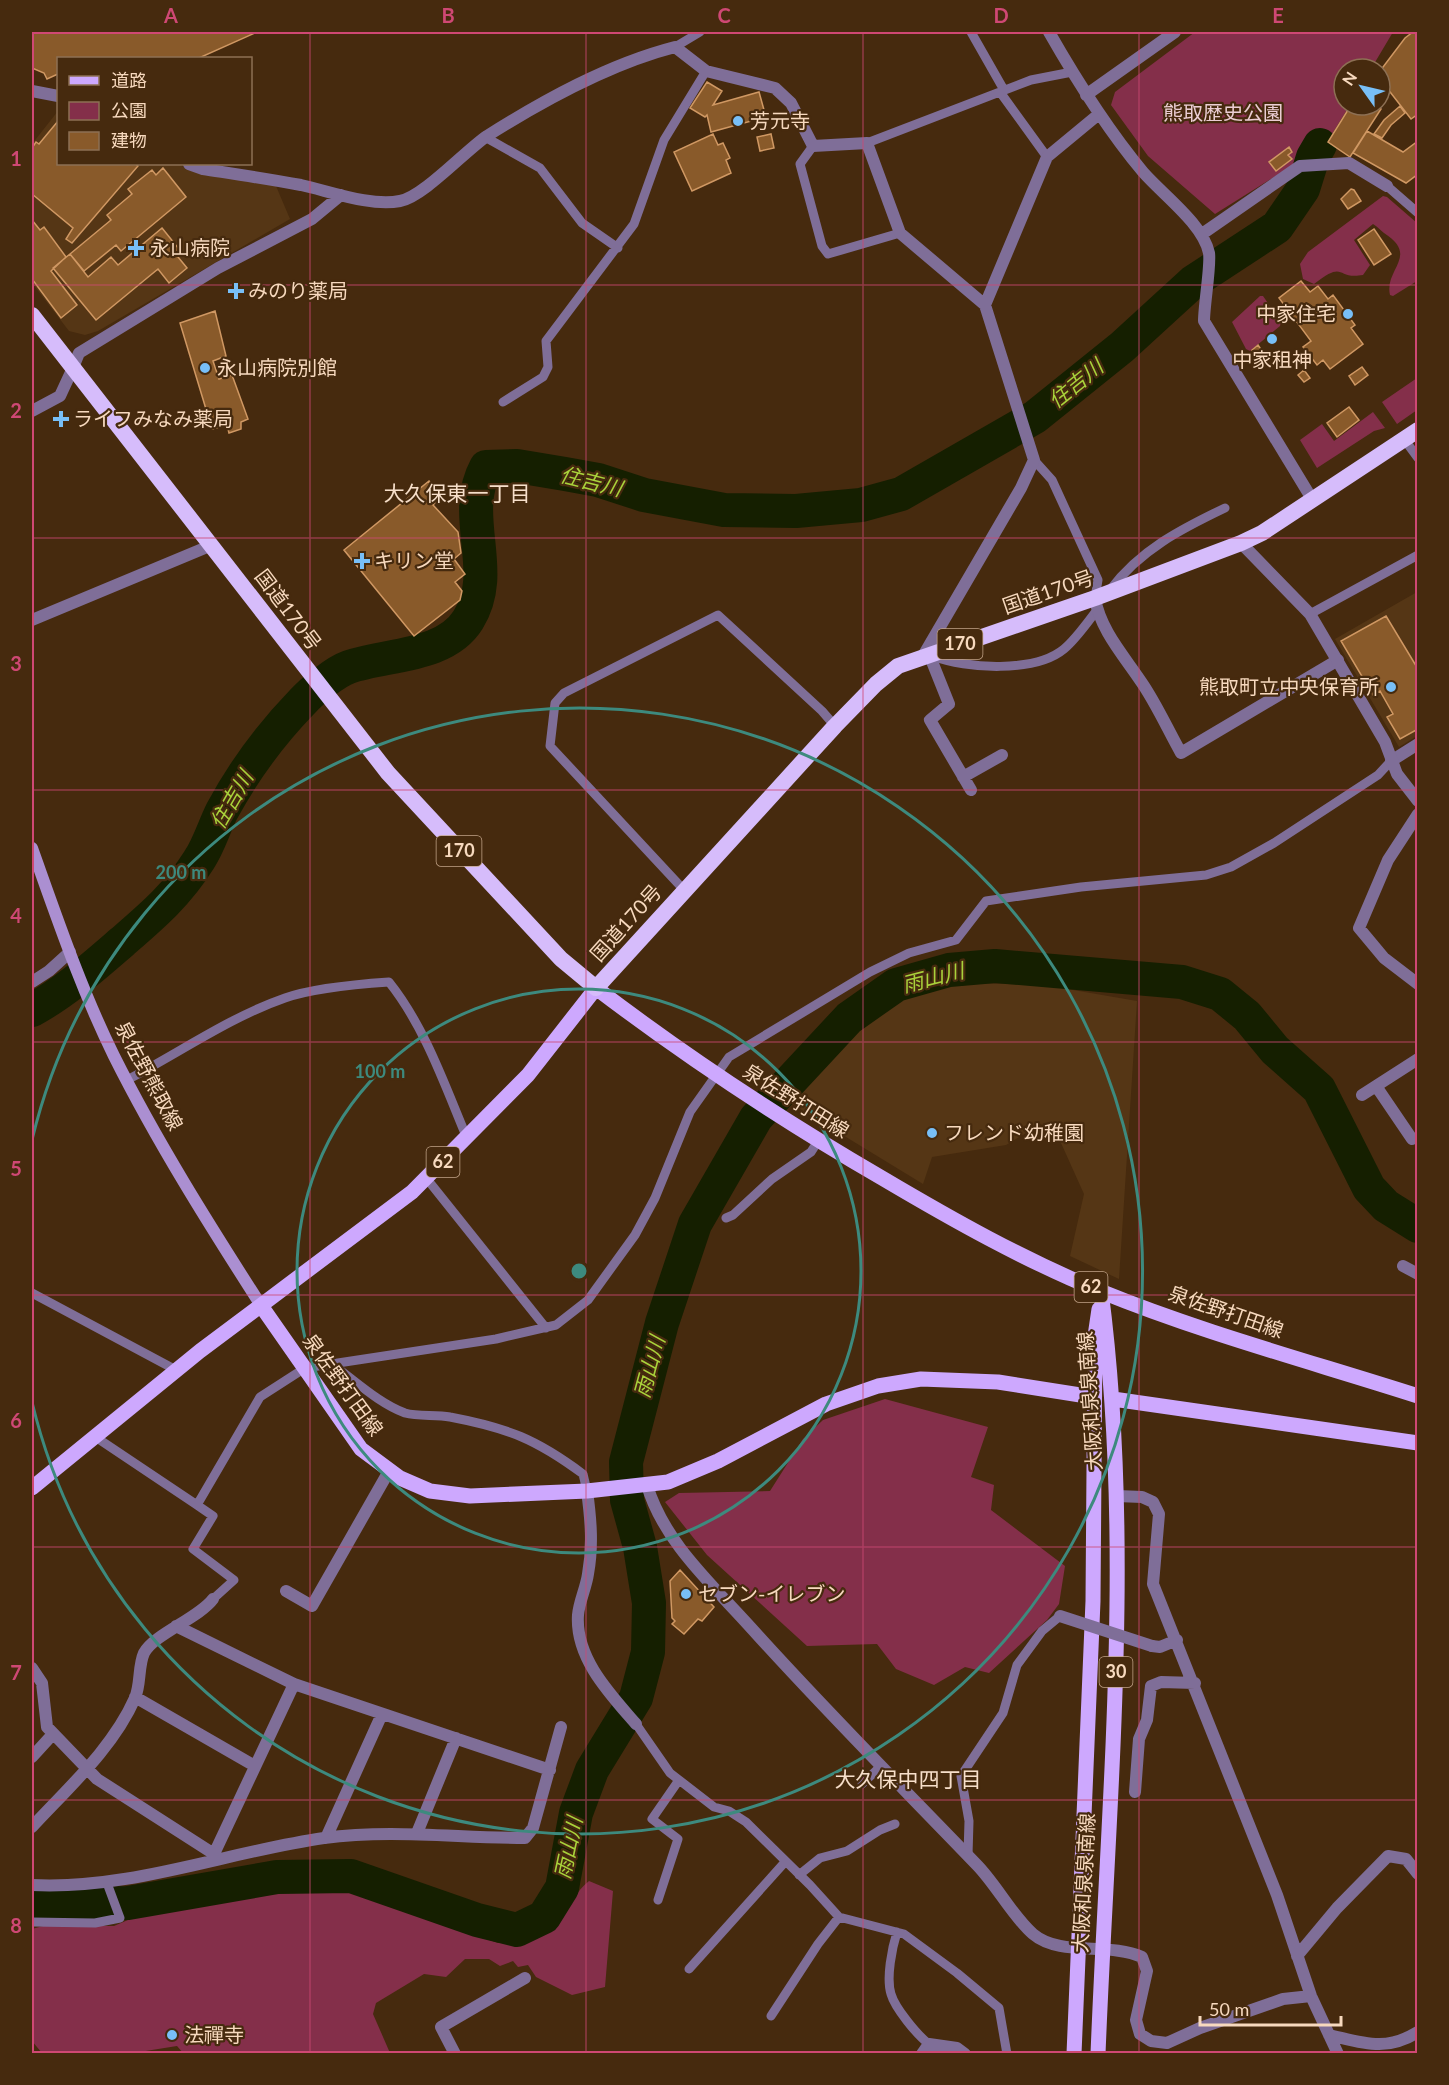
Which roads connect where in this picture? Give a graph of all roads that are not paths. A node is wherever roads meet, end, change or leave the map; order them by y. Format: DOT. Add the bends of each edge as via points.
graph roads {
  1 [pos="700,32"];
  2 [pos="971,32"];
  3 [pos="1049,32"];
  4 [pos="1175,32"];
  5 [pos="675,47"];
  6 [pos="706,71"];
  7 [pos="1072,72"];
  8 [pos="32,91"];
  9 [pos="1002,91"];
  10 [pos="1086,95"];
  11 [pos="57,96"];
  12 [pos="1099,114"];
  13 [pos="485,137"];
  14 [pos="867,142"];
  15 [pos="813,147"];
  16 [pos="1047,157"];
  17 [pos="192,165"];
  18 [pos="1387,186"];
  19 [pos="341,195"];
  20 [pos="1418,213"];
  21 [pos="900,233"];
  22 [pos="1202,234"];
  23 [pos="618,248"];
  24 [pos="986,305"];
  25 [pos="32,315"];
  26 [pos="72,370"];
  27 [pos="503,402"];
  28 [pos="32,411"];
  29 [pos="1411,435"];
  30 [pos="1418,458"];
  31 [pos="1035,460"];
  32 [pos="1312,499"];
  33 [pos="1226,508"];
  34 [pos="1242,543"];
  35 [pos="212,545"];
  36 [pos="1418,555"];
  37 [pos="1100,601"];
  38 [pos="1310,614"];
  39 [pos="32,620"];
  40 [pos="926,655"];
  41 [pos="1338,660"];
  42 [pos="835,726"];
  43 [pos="1418,744"];
  44 [pos="1002,755"];
  45 [pos="1391,761"];
  46 [pos="963,777"];
  47 [pos="971,790"];
  48 [pos="1418,801"];
  49 [pos="1418,814"];
  50 [pos="32,848"];
  51 [pos="684,890"];
  52 [pos="71,957"];
  53 [pos="32,982"];
  54 [pos="1418,984"];
  55 [pos="596,988"];
  56 [pos="1418,1059"];
  57 [pos="714,1074"];
  58 [pos="127,1080"];
  59 [pos="1376,1086"];
  60 [pos="1362,1095"];
  61 [pos="467,1138"];
  62 [pos="1412,1139"];
  63 [pos="818,1141"];
  64 [pos="427,1179"];
  65 [pos="726,1218"];
  66 [pos="1403,1266"];
  67 [pos="1418,1274"];
  68 [pos="1101,1291"];
  69 [pos="32,1293"];
  70 [pos="262,1307"];
  71 [pos="546,1328"];
  72 [pos="336,1364"];
  73 [pos="305,1368"];
  74 [pos="176,1370"];
  75 [pos="1418,1396"];
  76 [pos="1094,1397"];
  77 [pos="1113,1399"];
  78 [pos="94,1436"];
  79 [pos="1418,1443"];
  80 [pos="389,1471"];
  81 [pos="641,1485"];
  82 [pos="32,1488"];
  83 [pos="586,1491"];
  84 [pos="1117,1496"];
  85 [pos="197,1505"];
  86 [pos="286,1591"];
  87 [pos="213,1599"];
  88 [pos="1060,1616"];
  89 [pos="176,1626"];
  90 [pos="1176,1640"];
  91 [pos="32,1668"];
  92 [pos="1195,1683"];
  93 [pos="294,1684"];
  94 [pos="135,1697"];
  95 [pos="382,1714"];
  96 [pos="636,1724"];
  97 [pos="561,1727"];
  98 [pos="53,1734"];
  99 [pos="456,1738"];
  100 [pos="32,1756"];
  101 [pos="255,1766"];
  102 [pos="881,1766"];
  103 [pos="86,1768"];
  104 [pos="550,1770"];
  105 [pos="679,1780"];
  106 [pos="862,1785"];
  107 [pos="1136,1792"];
  108 [pos="895,1824"];
  109 [pos="32,1827"];
  110 [pos="417,1833"];
  111 [pos="326,1838"];
  112 [pos="968,1855"];
  113 [pos="214,1857"];
  114 [pos="785,1862"];
  115 [pos="1418,1874"];
  116 [pos="799,1875"];
  117 [pos="107,1883"];
  118 [pos="32,1885"];
  119 [pos="658,1900"];
  120 [pos="839,1917"];
  121 [pos="32,1922"];
  122 [pos="897,1932"];
  123 [pos="1080,1948"];
  124 [pos="1102,1950"];
  125 [pos="1297,1956"];
  126 [pos="689,1969"];
  127 [pos="525,1977"];
  128 [pos="1311,1996"];
  129 [pos="771,2016"];
  130 [pos="1418,2032"];
  131 [pos="1329,2036"];
  132 [pos="926,2049"];
  133 [pos="455,2054"];
  134 [pos="965,2054"];
  135 [pos="1007,2054"];
  136 [pos="1074,2054"];
  137 [pos="1098,2054"];
  138 [pos="1338,2054"];
  1 -- 5 [label="lane"];
  2 -- 9 [label="lane"];
  3 -- 7 [label="street"];
  4 -- 10 [label="street"];
  5 -- 6 [label="street"];
  5 -- 13 [label="street" via="650,53 569,90"];
  6 -- 15 [label="street" via="775,88 791,103"];
  6 -- 23 [label="lane" via="664,140 634,224"];
  7 -- 9 [label="lane" via="1031,80"];
  7 -- 10 [label="street"];
  8 -- 11 [label="street"];
  9 -- 14 [label="lane"];
  9 -- 16 [label="lane"];
  10 -- 12 [label="street"];
  12 -- 16 [label="street"];
  12 -- 22 [label="street" via="1143,172"];
  13 -- 19 [label="street" via="401,201"];
  13 -- 23 [label="lane" via="540,168 582,223"];
  14 -- 15 [label="street"];
  14 -- 21 [label="street"];
  15 -- 21 [label="lane" via="800,164 822,246 828,254"];
  16 -- 24 [label="street"];
  17 -- 19 [label="street"];
  18 -- 20 [label="lane"];
  18 -- 22 [label="street" via="1349,163 1300,166"];
  19 -- 26 [label="street" via="312,219 218,268 79,353"];
  21 -- 24 [label="street"];
  22 -- 32 [label="street" via="1210,255 1204,321"];
  23 -- 27 [label="lane" via="546,341 548,367 543,377"];
  24 -- 31 [label="street"];
  25 -- 26 [label="highway, 国道170号 / 170"];
  26 -- 28 [label="street" via="60,396"];
  26 -- 35 [label="highway, 国道170号 / 170"];
  29 -- 30 [label="lane"];
  29 -- 32 [label="highway, 国道170号 / 170"];
  31 -- 37 [label="lane" via="1052,480 1098,580"];
  31 -- 40 [label="street"];
  32 -- 34 [label="highway, 国道170号 / 170"];
  33 -- 37 [label="lane" via="1150,548 1125,570"];
  34 -- 37 [label="highway, 国道170号 / 170"];
  34 -- 38 [label="street"];
  35 -- 39 [label="street"];
  35 -- 55 [label="highway, 国道170号 / 170" via="388,773 561,959"];
  36 -- 38 [label="lane"];
  37 -- 40 [label="highway, 国道170号 / 170"];
  37 -- 40 [label="lane" via="1064,649 1047,659 1030,664 954,664"];
  37 -- 41 [label="street" via="1118,650 1143,685 1181,753"];
  38 -- 41 [label="street"];
  40 -- 42 [label="highway, 国道170号 / 170" via="898,666"];
  40 -- 46 [label="street" via="949,704 930,720"];
  41 -- 45 [label="street" via="1385,742"];
  42 -- 51 [label="highway, 国道170号 / 170"];
  42 -- 51 [label="lane" via="718,615 564,693 555,703 550,746"];
  43 -- 45 [label="street"];
  44 -- 46 [label="street"];
  45 -- 48 [label="street"];
  45 -- 57 [label="lane" via="1378,775 1231,867 1206,875 986,901 956,940 909,953 870,972 729,1057"];
  46 -- 47 [label="street"];
  49 -- 54 [label="street" via="1388,860 1359,928 1384,958"];
  50 -- 52 [label="main road, 泉佐野熊取線"];
  51 -- 55 [label="highway, 国道170号 / 170"];
  52 -- 53 [label="street"];
  52 -- 58 [label="main road, 泉佐野熊取線"];
  55 -- 57 [label="main road, 泉佐野打田線 / 62"];
  55 -- 61 [label="main road, 62" via="528,1075"];
  56 -- 59 [label="street"];
  57 -- 63 [label="main road, 泉佐野打田線 / 62"];
  57 -- 71 [label="lane" via="690,1112 635,1235 588,1300 556,1325"];
  58 -- 61 [label="lane" via="287,997 389,982 401,996 429,1050"];
  58 -- 70 [label="main road, 泉佐野熊取線"];
  59 -- 60 [label="street"];
  59 -- 62 [label="street"];
  61 -- 64 [label="main road, 62"];
  63 -- 65 [label="lane" via="811,1152"];
  63 -- 68 [label="main road, 泉佐野打田線 / 62" via="986,1238"];
  64 -- 70 [label="main road, 62"];
  64 -- 71 [label="lane"];
  66 -- 67 [label="street"];
  68 -- 75 [label="main road, 泉佐野打田線 / 62"];
  68 -- 76 [label="main road, 大阪和泉泉南線 / 30" via="1095,1336"];
  68 -- 77 [label="main road, 大阪和泉泉南線 / 30"];
  69 -- 74 [label="lane"];
  70 -- 73 [label="main road, 泉佐野打田線"];
  70 -- 74 [label="main road, 62"];
  71 -- 72 [label="lane"];
  72 -- 73 [label="lane"];
  72 -- 83 [label="lane" via="386,1404 407,1413 457,1418 520,1434 541,1444 583,1473"];
  73 -- 80 [label="main road, 泉佐野打田線" via="361,1449"];
  73 -- 85 [label="lane" via="260,1397"];
  74 -- 78 [label="main road, 62"];
  76 -- 81 [label="main road, 泉佐野打田線" via="954,1378 878,1386 826,1404 718,1461 668,1482"];
  76 -- 123 [label="main road, 大阪和泉泉南線 / 30" via="1093,1601"];
  77 -- 79 [label="main road"];
  77 -- 84 [label="main road, 大阪和泉泉南線 / 30"];
  78 -- 82 [label="main road, 62"];
  78 -- 85 [label="lane"];
  80 -- 83 [label="main road, 泉佐野打田線" via="430,1491"];
  80 -- 86 [label="street" via="312,1606"];
  81 -- 83 [label="main road, 泉佐野打田線"];
  81 -- 102 [label="street" via="665,1527 697,1568"];
  83 -- 96 [label="street" via="593,1536 578,1616 582,1642 596,1676"];
  84 -- 90 [label="street" via="1142,1497 1153,1502 1159,1514 1153,1584"];
  84 -- 124 [label="main road, 大阪和泉泉南線 / 30" via="1117,1669"];
  85 -- 87 [label="lane" via="213,1516 193,1549 234,1580"];
  87 -- 89 [label="street"];
  88 -- 90 [label="street, bridge" via="1152,1646"];
  88 -- 112 [label="lane" via="1042,1631 1017,1665 1003,1713 961,1776 969,1821"];
  89 -- 93 [label="street"];
  89 -- 94 [label="street" via="145,1652"];
  90 -- 92 [label="street"];
  91 -- 98 [label="street" via="42,1683 47,1727"];
  92 -- 107 [label="street" via="1161,1682 1151,1686 1147,1720 1139,1739"];
  92 -- 125 [label="street"];
  93 -- 95 [label="street"];
  93 -- 101 [label="street"];
  94 -- 101 [label="street"];
  94 -- 103 [label="street" via="113,1735"];
  95 -- 99 [label="street"];
  95 -- 111 [label="street"];
  96 -- 105 [label="lane"];
  97 -- 104 [label="street"];
  98 -- 100 [label="street"];
  98 -- 103 [label="street"];
  99 -- 104 [label="street"];
  99 -- 110 [label="street"];
  101 -- 113 [label="street"];
  102 -- 106 [label="lane"];
  102 -- 112 [label="street"];
  103 -- 109 [label="street"];
  103 -- 113 [label="street"];
  104 -- 110 [label="street" via="533,1828 525,1839"];
  105 -- 114 [label="lane" via="714,1807 746,1822"];
  105 -- 119 [label="lane" via="652,1819 678,1839"];
  108 -- 116 [label="lane" via="847,1851 820,1858"];
  110 -- 111 [label="street"];
  111 -- 113 [label="street"];
  112 -- 123 [label="street" via="1033,1934 1051,1944"];
  113 -- 117 [label="street"];
  114 -- 116 [label="lane"];
  114 -- 126 [label="lane"];
  115 -- 125 [label="street" via="1406,1859 1388,1856"];
  116 -- 120 [label="lane"];
  117 -- 118 [label="street"];
  117 -- 121 [label="lane" via="120,1918 95,1923"];
  120 -- 122 [label="lane"];
  120 -- 129 [label="lane"];
  122 -- 132 [label="lane" via="891,1951 891,1994"];
  122 -- 135 [label="lane" via="999,2008"];
  123 -- 124 [label="street"];
  123 -- 136 [label="main road, 大阪和泉泉南線 / 30"];
  124 -- 128 [label="street" via="1126,1950 1142,1957 1147,1971 1136,2020 1140,2034 1150,2041 1167,2043 1283,1999"];
  124 -- 137 [label="main road, 大阪和泉泉南線 / 30"];
  125 -- 128 [label="street"];
  127 -- 133 [label="street" via="441,2027"];
  128 -- 131 [label="street"];
  130 -- 131 [label="street" via="1401,2042 1374,2045"];
  131 -- 138 [label="street"];
  132 -- 134 [label="street" via="957,2048"];
}
